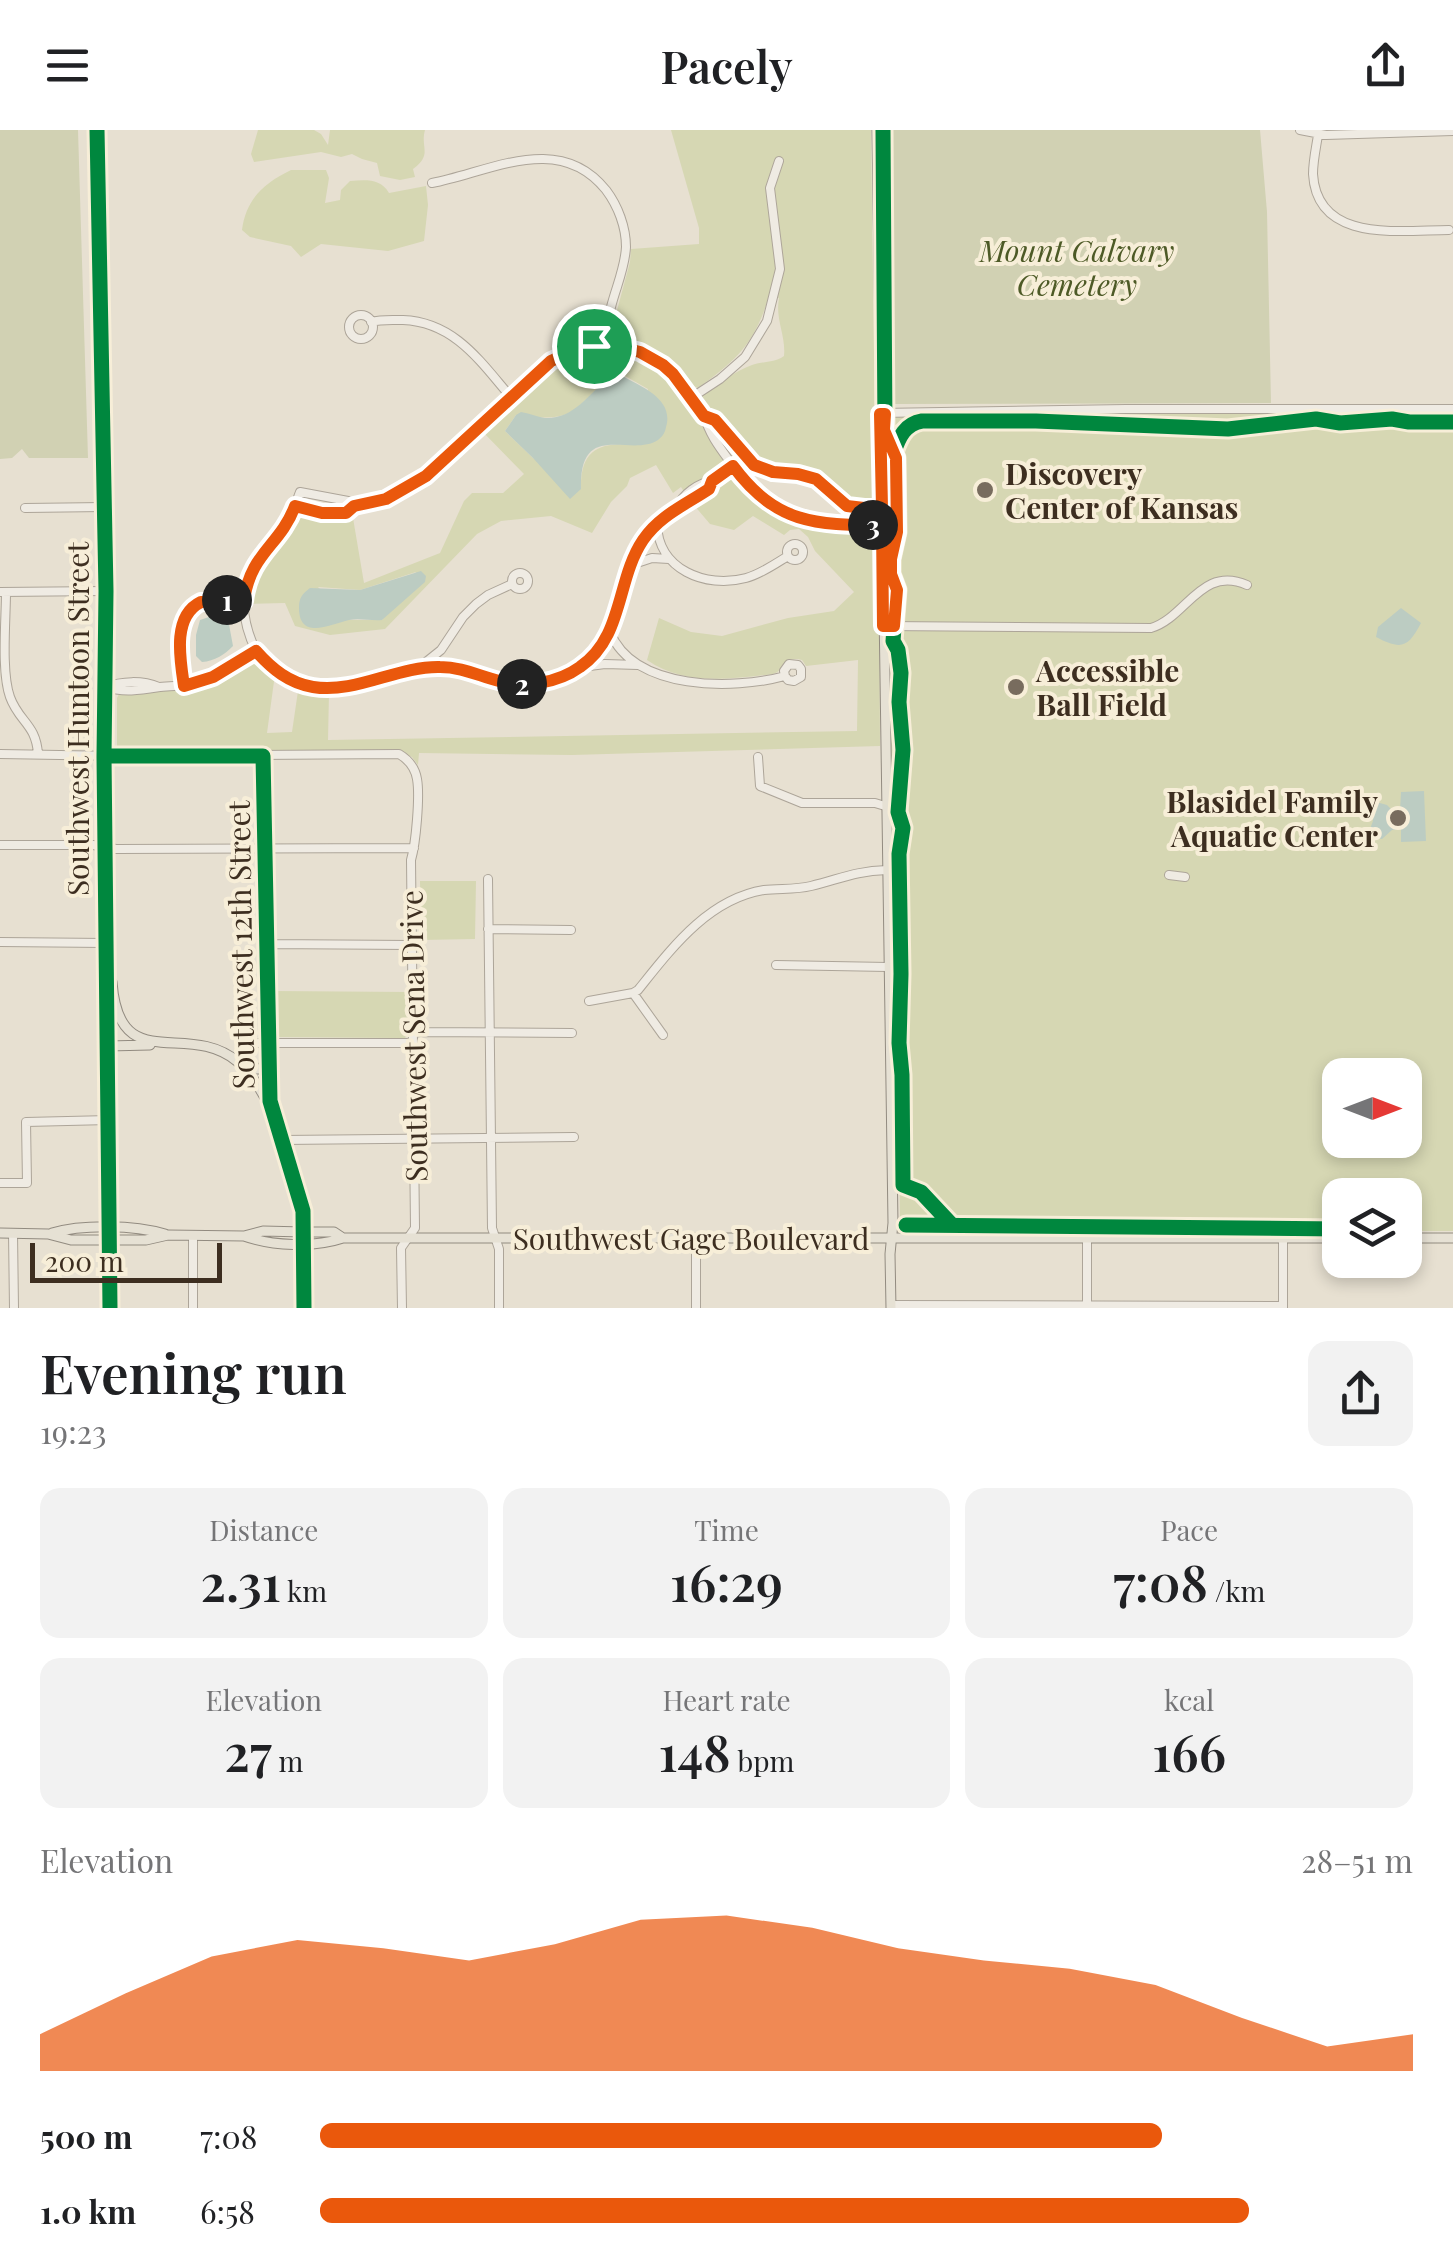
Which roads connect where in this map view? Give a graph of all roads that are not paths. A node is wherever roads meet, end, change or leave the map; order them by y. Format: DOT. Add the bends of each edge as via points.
graph roads {
  1 [pos="97,130"];
  2 [pos="877,130"];
  3 [pos="1300,130"];
  4 [pos="1453,131"];
  5 [pos="1318,135"];
  6 [pos="779,160"];
  7 [pos="432,184"];
  8 [pos="1449,230"];
  9 [pos="372,322"];
  10 [pos="606,346"];
  11 [pos="510,396"];
  12 [pos="691,398"];
  13 [pos="1453,409"];
  14 [pos="880,414"];
  15 [pos="704,416"];
  16 [pos="745,458"];
  17 [pos="733,466"];
  18 [pos="104,506"];
  19 [pos="295,506"];
  20 [pos="354,506"];
  21 [pos="25,508"];
  22 [pos="882,508"];
  23 [pos="656,524"];
  24 [pos="882,525"];
  25 [pos="788,556"];
  26 [pos="668,560"];
  27 [pos="632,565"];
  28 [pos="512,584"];
  29 [pos="1246,585"];
  30 [pos="3,592"];
  31 [pos="106,592"];
  32 [pos="244,601"];
  33 [pos="883,626"];
  34 [pos="610,632"];
  35 [pos="446,642"];
  36 [pos="256,651"];
  37 [pos="642,666"];
  38 [pos="580,667"];
  39 [pos="456,668"];
  40 [pos="418,669"];
  41 [pos="3,673"];
  42 [pos="785,676"];
  43 [pos="184,686"];
  44 [pos="105,687"];
  45 [pos="0,754"];
  46 [pos="38,754"];
  47 [pos="104,756"];
  48 [pos="264,756"];
  49 [pos="758,758"];
  50 [pos="886,806"];
  51 [pos="0,845"];
  52 [pos="105,846"];
  53 [pos="265,848"];
  54 [pos="414,848"];
  55 [pos="886,870"];
  56 [pos="1170,874"];
  57 [pos="1185,877"];
  58 [pos="488,878"];
  59 [pos="488,929"];
  60 [pos="571,930"];
  61 [pos="0,942"];
  62 [pos="106,942"];
  63 [pos="266,944"];
  64 [pos="412,945"];
  65 [pos="106,961"];
  66 [pos="776,966"];
  67 [pos="888,967"];
  68 [pos="633,993"];
  69 [pos="590,1001"];
  70 [pos="489,1033"];
  71 [pos="572,1034"];
  72 [pos="664,1035"];
  73 [pos="412,1038"];
  74 [pos="188,1044"];
  75 [pos="108,1046"];
  76 [pos="265,1046"];
  77 [pos="244,1068"];
  78 [pos="272,1113"];
  79 [pos="109,1120"];
  80 [pos="414,1137"];
  81 [pos="490,1137"];
  82 [pos="574,1137"];
  83 [pos="282,1140"];
  84 [pos="0,1183"];
  85 [pos="304,1232"];
  86 [pos="0,1233"];
  87 [pos="14,1233"];
  88 [pos="109,1234"];
  89 [pos="193,1235"];
  90 [pos="244,1236"];
  91 [pos="342,1238"];
  92 [pos="409,1238"];
  93 [pos="892,1238"];
  94 [pos="1087,1238"];
  95 [pos="1282,1238"];
  96 [pos="1322,1238"];
  97 [pos="1422,1238"];
  98 [pos="1453,1238"];
  99 [pos="495,1239"];
  100 [pos="696,1239"];
  101 [pos="304,1243"];
  102 [pos="891,1306"];
  103 [pos="1088,1307"];
  104 [pos="1283,1307"];
  105 [pos="14,1308"];
  106 [pos="110,1308"];
  107 [pos="193,1308"];
  108 [pos="304,1308"];
  109 [pos="402,1308"];
  110 [pos="500,1308"];
  111 [pos="696,1308"];
  1 -- 18 [label="main road, Southwest Huntoon Street"];
  2 -- 14 [label="main road"];
  3 -- 5 [label="street"];
  4 -- 5 [label="street"];
  5 -- 8 [label="street" via="1314,181 1333,215 1363,229"];
  6 -- 12 [label="street" via="770,188 780,269 767,321 744,357"];
  7 -- 10 [label="street" via="537,158 594,178 615,204 626,240"];
  9 -- 11 [label="street" via="418,321 450,333"];
  10 -- 11 [label="street" via="551,361"];
  10 -- 12 [label="street" via="652,358"];
  11 -- 20 [label="street" via="426,476 386,499"];
  12 -- 15 [label="street"];
  13 -- 14 [label="street"];
  14 -- 22 [label="main road"];
  15 -- 16 [label="street" via="715,420"];
  15 -- 17 [label="street"];
  16 -- 17 [label="street"];
  16 -- 22 [label="street" via="763,470 816,479 847,506"];
  17 -- 23 [label="street" via="692,490"];
  17 -- 24 [label="street" via="752,490 795,517"];
  18 -- 21 [label="street"];
  18 -- 31 [label="main road, Southwest Huntoon Street"];
  19 -- 20 [label="street" via="336,514"];
  19 -- 20 [label="street" via="300,492"];
  19 -- 32 [label="street" via="252,569"];
  22 -- 24 [label="main road"];
  23 -- 26 [label="street"];
  23 -- 27 [label="street"];
  24 -- 33 [label="main road"];
  25 -- 26 [label="street" via="730,581 705,579"];
  26 -- 27 [label="street"];
  27 -- 34 [label="street"];
  28 -- 35 [label="street" via="476,604"];
  29 -- 33 [label="street" via="1211,584 1151,628"];
  30 -- 31 [label="street"];
  30 -- 41 [label="street"];
  31 -- 44 [label="main road, Southwest Huntoon Street"];
  32 -- 36 [label="street"];
  32 -- 43 [label="street" via="201,602 186,614"];
  33 -- 50 [label="main road"];
  34 -- 37 [label="street"];
  34 -- 38 [label="street"];
  35 -- 39 [label="street"];
  35 -- 40 [label="street"];
  36 -- 40 [label="street" via="288,679 321,688"];
  36 -- 43 [label="street"];
  37 -- 38 [label="street"];
  37 -- 42 [label="street" via="692,683"];
  38 -- 39 [label="street" via="526,684"];
  39 -- 40 [label="street"];
  41 -- 46 [label="street" via="10,699 34,732"];
  43 -- 44 [label="street"];
  44 -- 47 [label="main road, Southwest Huntoon Street"];
  45 -- 46 [label="street"];
  46 -- 47 [label="street"];
  47 -- 48 [label="street"];
  47 -- 52 [label="main road, Southwest Huntoon Street"];
  48 -- 53 [label="street, Southwest 12th Street"];
  48 -- 54 [label="street, Southwest Sena Drive" via="399,754 418,780"];
  49 -- 50 [label="street" via="760,786 802,804"];
  50 -- 55 [label="main road"];
  51 -- 52 [label="street"];
  52 -- 53 [label="street"];
  52 -- 62 [label="main road, Southwest Huntoon Street"];
  53 -- 54 [label="street"];
  53 -- 63 [label="street, Southwest 12th Street"];
  54 -- 64 [label="street, Southwest Sena Drive"];
  55 -- 67 [label="main road"];
  55 -- 68 [label="street" via="860,870 728,902"];
  56 -- 57 [label="street"];
  58 -- 59 [label="street"];
  59 -- 60 [label="street"];
  59 -- 70 [label="street"];
  61 -- 62 [label="street"];
  62 -- 65 [label="main road, Southwest Huntoon Street"];
  63 -- 64 [label="street"];
  63 -- 76 [label="street, Southwest 12th Street"];
  64 -- 73 [label="street, Southwest Sena Drive"];
  65 -- 74 [label="main road" via="115,1009 128,1031 149,1041"];
  65 -- 75 [label="main road, Southwest Huntoon Street"];
  66 -- 67 [label="street"];
  67 -- 93 [label="main road"];
  68 -- 69 [label="street"];
  68 -- 72 [label="street"];
  70 -- 71 [label="street"];
  70 -- 73 [label="street"];
  70 -- 81 [label="street"];
  73 -- 76 [label="street"];
  73 -- 80 [label="street, Southwest Sena Drive"];
  74 -- 75 [label="main road"];
  74 -- 77 [label="main road" via="218,1050"];
  75 -- 79 [label="main road, Southwest Huntoon Street"];
  76 -- 77 [label="main road" via="261,1069"];
  76 -- 78 [label="street, Southwest 12th Street"];
  77 -- 78 [label="main road"];
  78 -- 83 [label="main road, Southwest 12th Street"];
  79 -- 84 [label="street" via="26,1122 27,1183"];
  79 -- 88 [label="main road, Southwest Huntoon Street"];
  80 -- 81 [label="street"];
  80 -- 83 [label="street"];
  80 -- 92 [label="street, Southwest Sena Drive" via="416,1228"];
  81 -- 82 [label="street"];
  81 -- 99 [label="street"];
  83 -- 85 [label="main road, Southwest 12th Street"];
  85 -- 90 [label="main road, Southwest Gage Boulevard"];
  85 -- 91 [label="main road, Southwest Gage Boulevard"];
  85 -- 101 [label="main road, Southwest 12th Street"];
  86 -- 87 [label="main road, Southwest Gage Boulevard"];
  87 -- 88 [label="main road, Southwest Gage Boulevard" via="71,1240"];
  87 -- 105 [label="street"];
  88 -- 89 [label="main road, Southwest Gage Boulevard" via="146,1240"];
  88 -- 106 [label="main road, Southwest Huntoon Street"];
  89 -- 90 [label="main road, Southwest Gage Boulevard"];
  89 -- 107 [label="street"];
  90 -- 101 [label="main road, Southwest Gage Boulevard"];
  91 -- 92 [label="main road, Southwest Gage Boulevard"];
  91 -- 101 [label="main road, Southwest Gage Boulevard"];
  92 -- 99 [label="main road, Southwest Gage Boulevard"];
  92 -- 109 [label="street, Southwest Sena Drive" via="402,1248"];
  93 -- 94 [label="main road, Southwest Gage Boulevard"];
  93 -- 100 [label="main road, Southwest Gage Boulevard"];
  93 -- 102 [label="main road"];
  94 -- 95 [label="main road, Southwest Gage Boulevard"];
  94 -- 103 [label="street"];
  95 -- 96 [label="main road, Southwest Gage Boulevard"];
  95 -- 104 [label="street"];
  97 -- 98 [label="main road"];
  99 -- 100 [label="main road, Southwest Gage Boulevard"];
  99 -- 110 [label="street"];
  100 -- 111 [label="street"];
  101 -- 108 [label="main road, Southwest 12th Street"];
  102 -- 103 [label="street"];
  103 -- 104 [label="street"];
}
